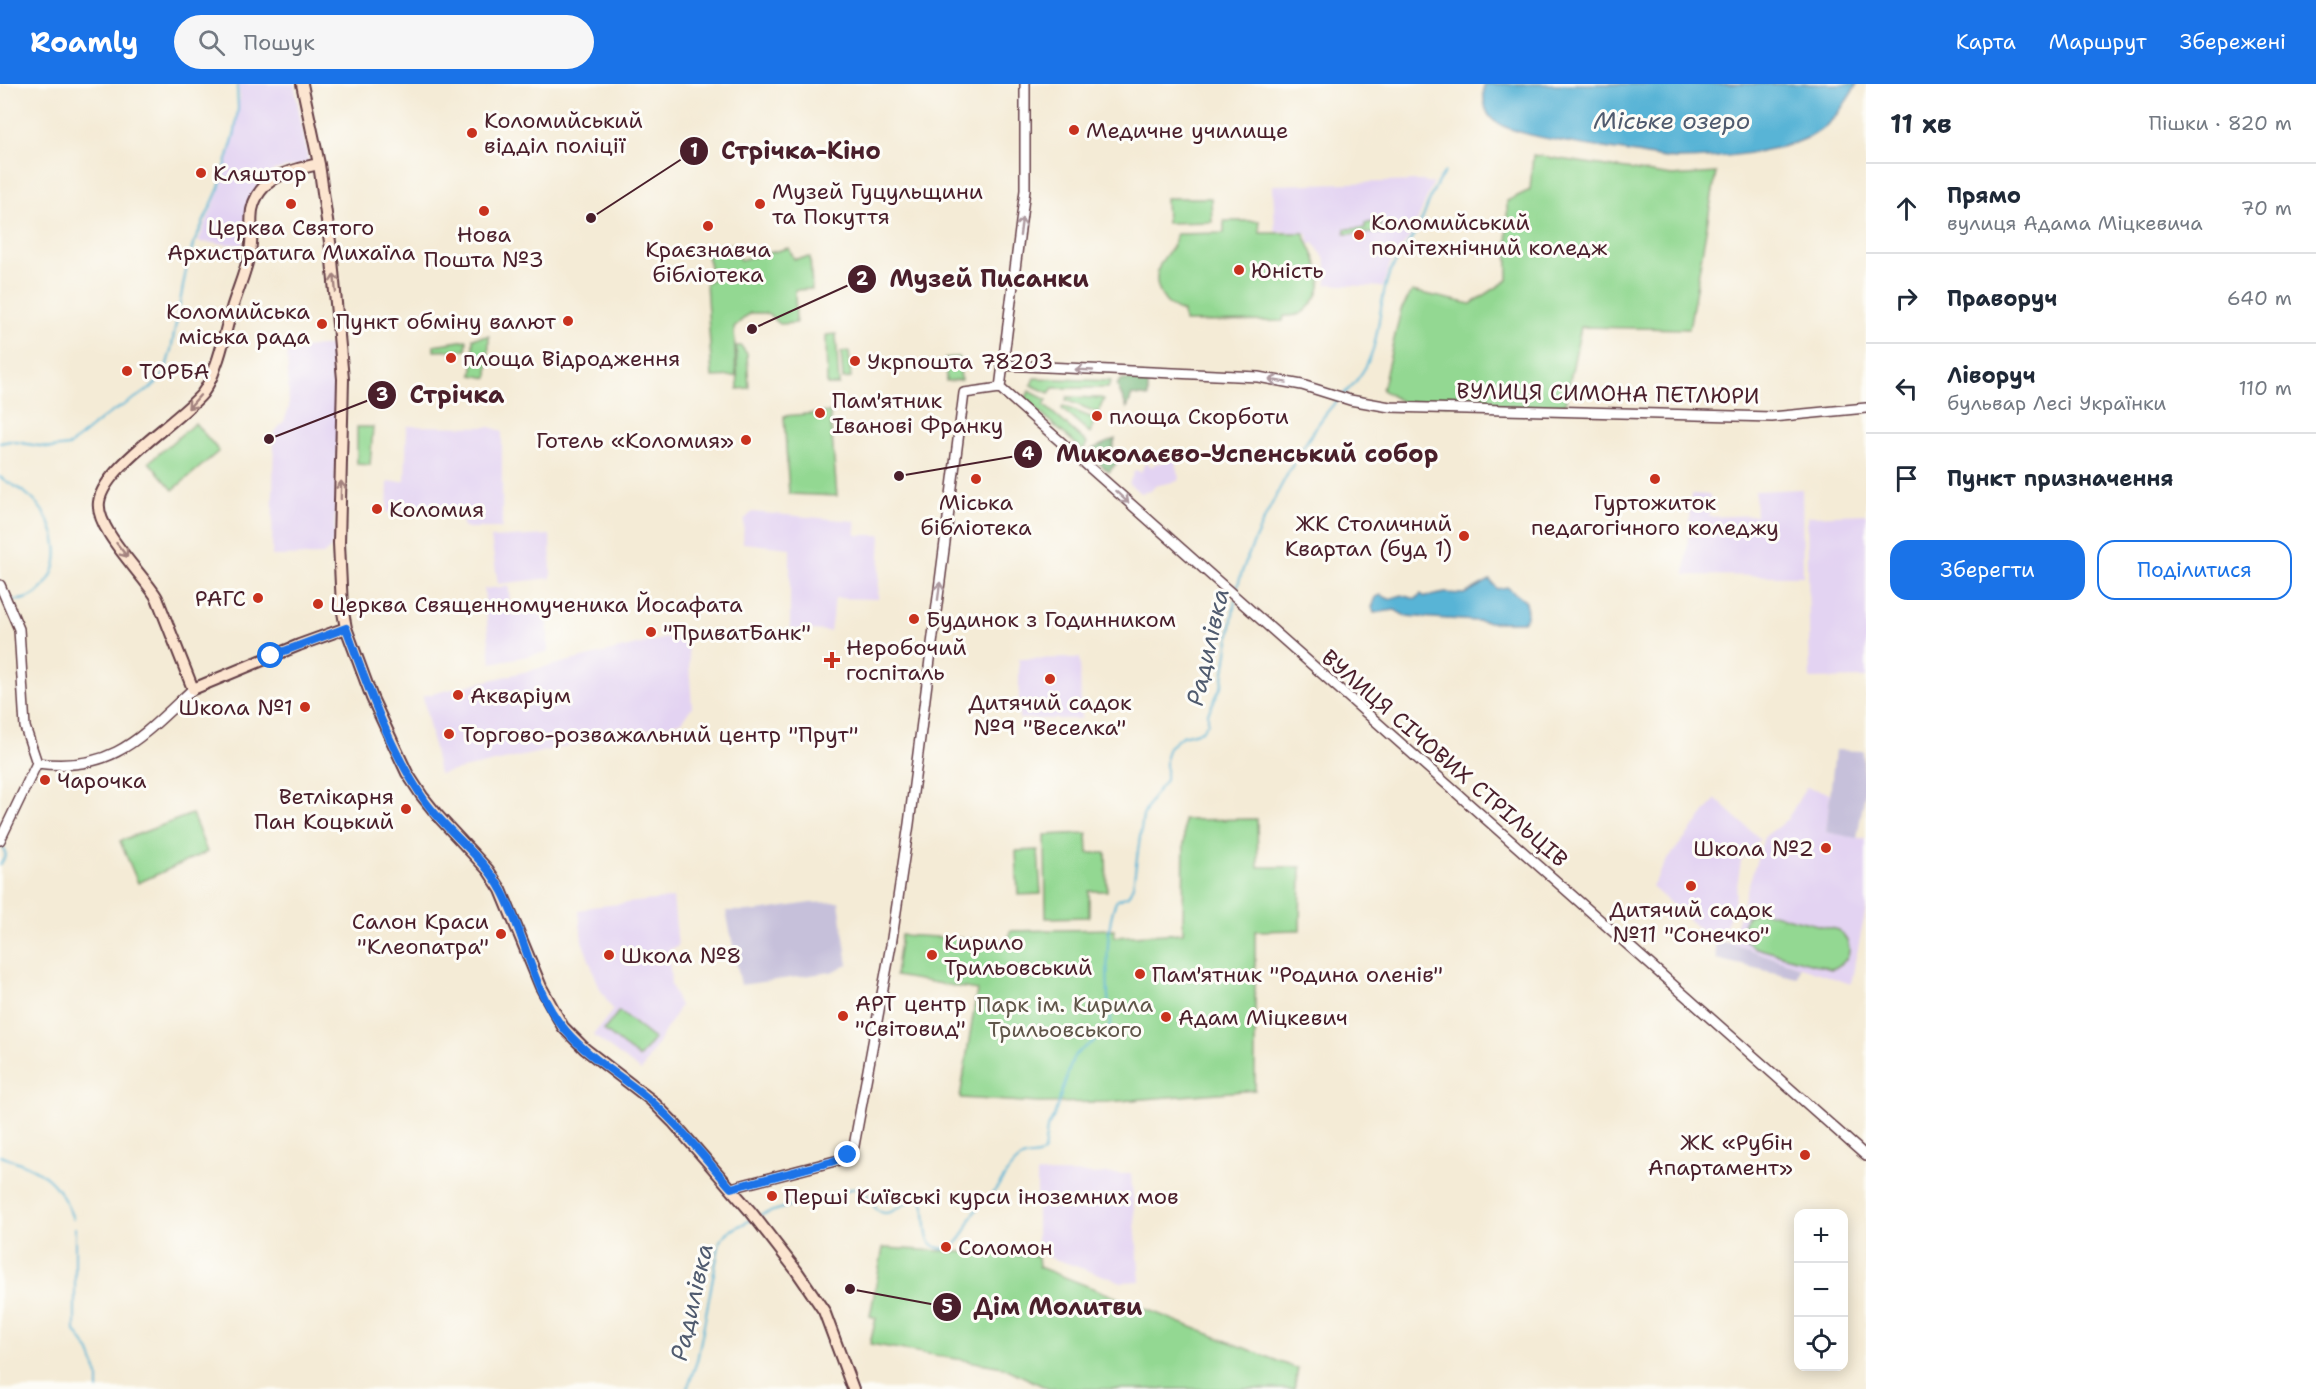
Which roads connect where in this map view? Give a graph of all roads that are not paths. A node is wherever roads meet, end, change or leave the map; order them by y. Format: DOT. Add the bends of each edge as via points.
graph roads {
  1 [pos="302,84"];
  2 [pos="1025,84"];
  3 [pos="319,164"];
  4 [pos="1002,365"];
  5 [pos="1000,388"];
  6 [pos="1866,408"];
  7 [pos="1,588"];
  8 [pos="346,628"];
  9 [pos="193,689"];
  10 [pos="36,763"];
  11 [pos="0,840"];
  12 [pos="1866,1156"];
  13 [pos="731,1188"];
  14 [pos="853,1389"];
  1 -- 3 [label="main road"];
  4 -- 2 [label="street, one-way" via="1025,190"];
  8 -- 3 [label="main road, one-way" via="339,549 343,388"];
  3 -- 9 [label="main road, one-way" via="276,176 258,196 250,250 216,366 204,391 105,484 99,500 103,522 157,598"];
  4 -- 5 [label="street"];
  6 -- 4 [label="street, ВУЛИЦЯ СИМОНА ПЕТЛЮРИ, one-way" via="1772,417 1390,407 1257,377"];
  5 -- 12 [label="street, ВУЛИЦЯ СІЧОВИХ СТРІЛЬЦІВ, one-way"];
  13 -- 5 [label="street, one-way" via="839,1160 854,1146 891,945 964,393"];
  7 -- 10 [label="street" via="19,629 24,718"];
  8 -- 9 [label="main road"];
  8 -- 13 [label="main road" via="380,717 407,773 434,812 478,858 501,890 541,987 563,1027 651,1100"];
  9 -- 10 [label="street" via="114,755 82,764"];
  10 -- 11 [label="street"];
  13 -- 14 [label="main road" via="824,1311"];
}
